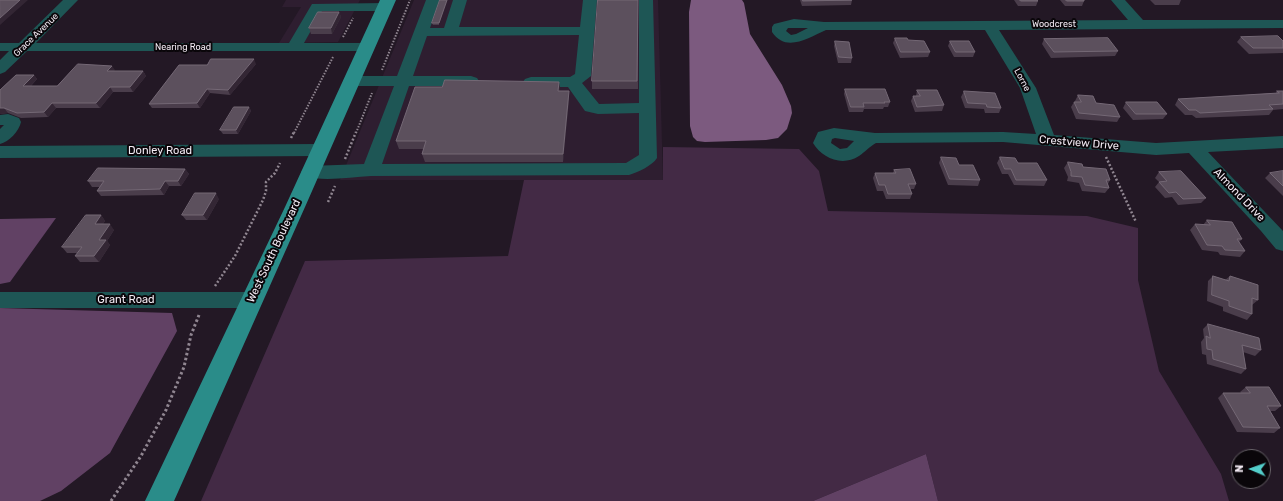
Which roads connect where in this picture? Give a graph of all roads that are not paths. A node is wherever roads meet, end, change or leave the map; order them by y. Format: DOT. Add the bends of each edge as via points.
graph roads {
  1 [pos="71,0"];
  2 [pos="432,0"];
  3 [pos="460,0"];
  4 [pos="590,0"];
  5 [pos="646,0"];
  6 [pos="1118,0"];
  7 [pos="386,4"];
  8 [pos="1139,24"];
  9 [pos="1283,24"];
  10 [pos="989,25"];
  11 [pos="824,26"];
  12 [pos="587,31"];
  13 [pos="421,32"];
  14 [pos="450,32"];
  15 [pos="294,47"];
  16 [pos="366,47"];
  17 [pos="0,48"];
  18 [pos="22,48"];
  19 [pos="0,69"];
  20 [pos="351,81"];
  21 [pos="403,81"];
  22 [pos="487,82"];
  23 [pos="514,82"];
  24 [pos="573,82"];
  25 [pos="647,108"];
  26 [pos="0,120"];
  27 [pos="875,138"];
  28 [pos="0,139"];
  29 [pos="1046,141"];
  30 [pos="1283,142"];
  31 [pos="1194,148"];
  32 [pos="319,150"];
  33 [pos="0,152"];
  34 [pos="371,170"];
  35 [pos="310,172"];
  36 [pos="1283,244"];
  37 [pos="0,300"];
  38 [pos="252,300"];
  39 [pos="159,501"];
  1 -- 18 [label="street, Grace Avenue"];
  2 -- 13 [label="street"];
  3 -- 14 [label="street"];
  4 -- 12 [label="street"];
  5 -- 25 [label="street"];
  6 -- 8 [label="street"];
  7 -- 15 [label="street" via="317,7"];
  7 -- 16 [label="main road, West South Boulevard"];
  8 -- 9 [label="street, Woodcrest"];
  8 -- 10 [label="street, Woodcrest"];
  10 -- 11 [label="street, Woodcrest"];
  10 -- 29 [label="street, Lorne" via="1028,88"];
  12 -- 14 [label="street"];
  12 -- 24 [label="street" via="583,76"];
  13 -- 14 [label="street"];
  13 -- 21 [label="street"];
  15 -- 16 [label="street, Nearing Road"];
  15 -- 18 [label="street, Nearing Road"];
  16 -- 20 [label="main road, West South Boulevard"];
  17 -- 18 [label="street, Nearing Road"];
  18 -- 19 [label="street, Grace Avenue"];
  20 -- 21 [label="street"];
  20 -- 32 [label="main road, West South Boulevard"];
  21 -- 22 [label="street"];
  21 -- 34 [label="street"];
  23 -- 24 [label="street"];
  24 -- 25 [label="street" via="591,107"];
  25 -- 34 [label="street" via="648,158 630,169"];
  26 -- 28 [label="street" via="8,119 13,122"];
  27 -- 29 [label="street, Crestview Drive" via="991,136"];
  29 -- 31 [label="street, Crestview Drive" via="1146,149"];
  30 -- 31 [label="street, Crestview Drive"];
  31 -- 36 [label="street, Almond Drive"];
  32 -- 33 [label="street, Donley Road"];
  32 -- 35 [label="main road, West South Boulevard"];
  34 -- 35 [label="street"];
  35 -- 38 [label="main road, West South Boulevard"];
  37 -- 38 [label="street, Grant Road"];
  38 -- 39 [label="main road, West South Boulevard"];
}
